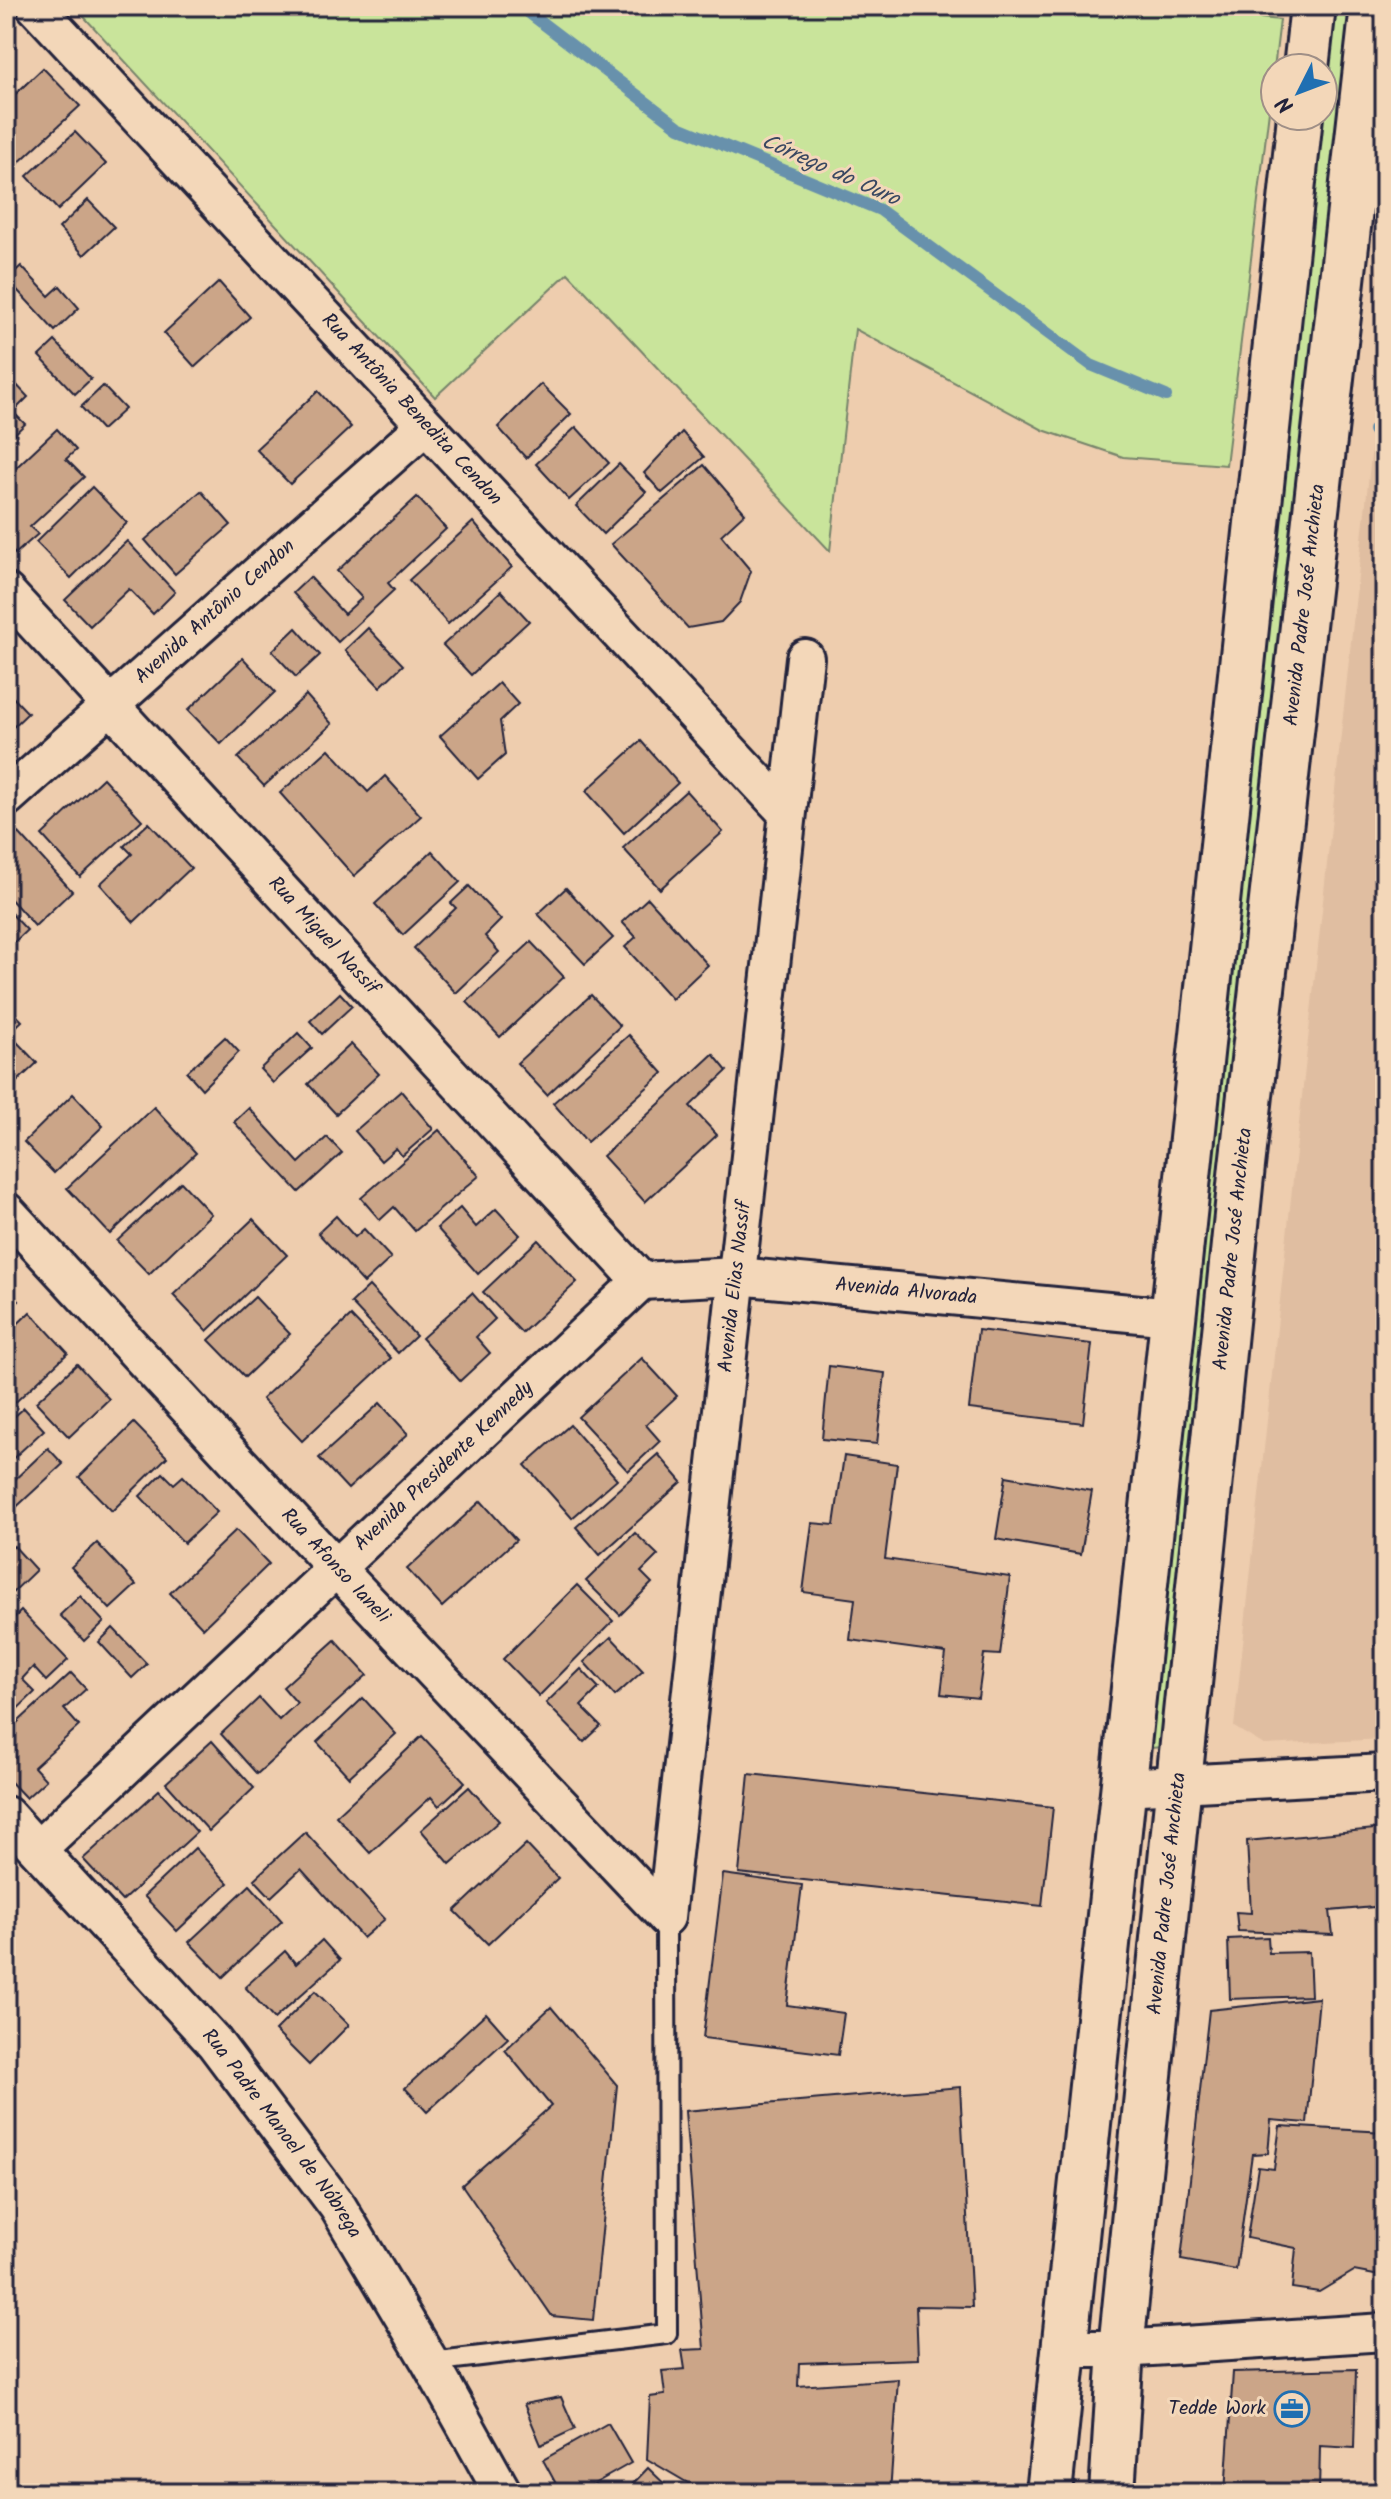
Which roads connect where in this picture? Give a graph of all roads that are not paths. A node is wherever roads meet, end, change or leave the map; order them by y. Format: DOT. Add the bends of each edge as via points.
graph roads {
  1 [pos="35,6"];
  2 [pos="1313,6"];
  3 [pos="1373,6"];
  4 [pos="1308,52"];
  5 [pos="1298,132"];
  6 [pos="425,426"];
  7 [pos="6,592"];
  8 [pos="805,658"];
  9 [pos="111,705"];
  10 [pos="6,798"];
  11 [pos="787,813"];
  12 [pos="6,1211"];
  13 [pos="737,1276"];
  14 [pos="641,1281"];
  15 [pos="1172,1317"];
  16 [pos="336,1568"];
  17 [pos="1385,1773"];
  18 [pos="1178,1785"];
  19 [pos="1122,1787"];
  20 [pos="6,1815"];
  21 [pos="38,1849"];
  22 [pos="666,1917"];
  23 [pos="1385,2332"];
  24 [pos="1064,2349"];
  25 [pos="1121,2349"];
  26 [pos="430,2362"];
  27 [pos="503,2493"];
  28 [pos="1049,2493"];
  29 [pos="1112,2493"];
  1 -- 6 [label="street, Rua Antônia Benedita Cendon"];
  2 -- 4 [label="main road"];
  3 -- 18 [label="main road, Avenida Padre José Anchieta"];
  5 -- 15 [label="main road"];
  6 -- 9 [label="street, Avenida Antônio Cendon"];
  6 -- 11 [label="street, Rua Antônia Benedita Cendon"];
  7 -- 9 [label="street, Rua Miguel Nassif"];
  8 -- 11 [label="street, Avenida Elias Nassif"];
  9 -- 10 [label="street, Avenida Antônio Cendon"];
  9 -- 14 [label="street, Rua Miguel Nassif"];
  11 -- 13 [label="street, Avenida Elias Nassif"];
  12 -- 16 [label="street, Rua Afonso Ianeli"];
  13 -- 14 [label="street, Avenida Alvorada"];
  13 -- 15 [label="street, Avenida Alvorada"];
  13 -- 22 [label="street, Avenida Elias Nassif"];
  14 -- 16 [label="street, Avenida Presidente Kennedy"];
  15 -- 19 [label="main road"];
  16 -- 21 [label="street, Avenida Presidente Kennedy"];
  16 -- 22 [label="street, Rua Afonso Ianeli"];
  17 -- 18 [label="street"];
  18 -- 19 [label="street"];
  18 -- 25 [label="main road, Avenida Padre José Anchieta"];
  19 -- 24 [label="main road"];
  20 -- 21 [label="street, Rua Padre Manoel de Nóbrega"];
  21 -- 26 [label="street, Rua Padre Manoel de Nóbrega" via="214,2042 338,2207"];
  22 -- 26 [label="lane" via="667,2334"];
  23 -- 25 [label="street"];
  24 -- 25 [label="street"];
  24 -- 28 [label="main road"];
  25 -- 29 [label="main road, Avenida Padre José Anchieta"];
  26 -- 27 [label="street, Rua Padre Manoel de Nóbrega"];
}
